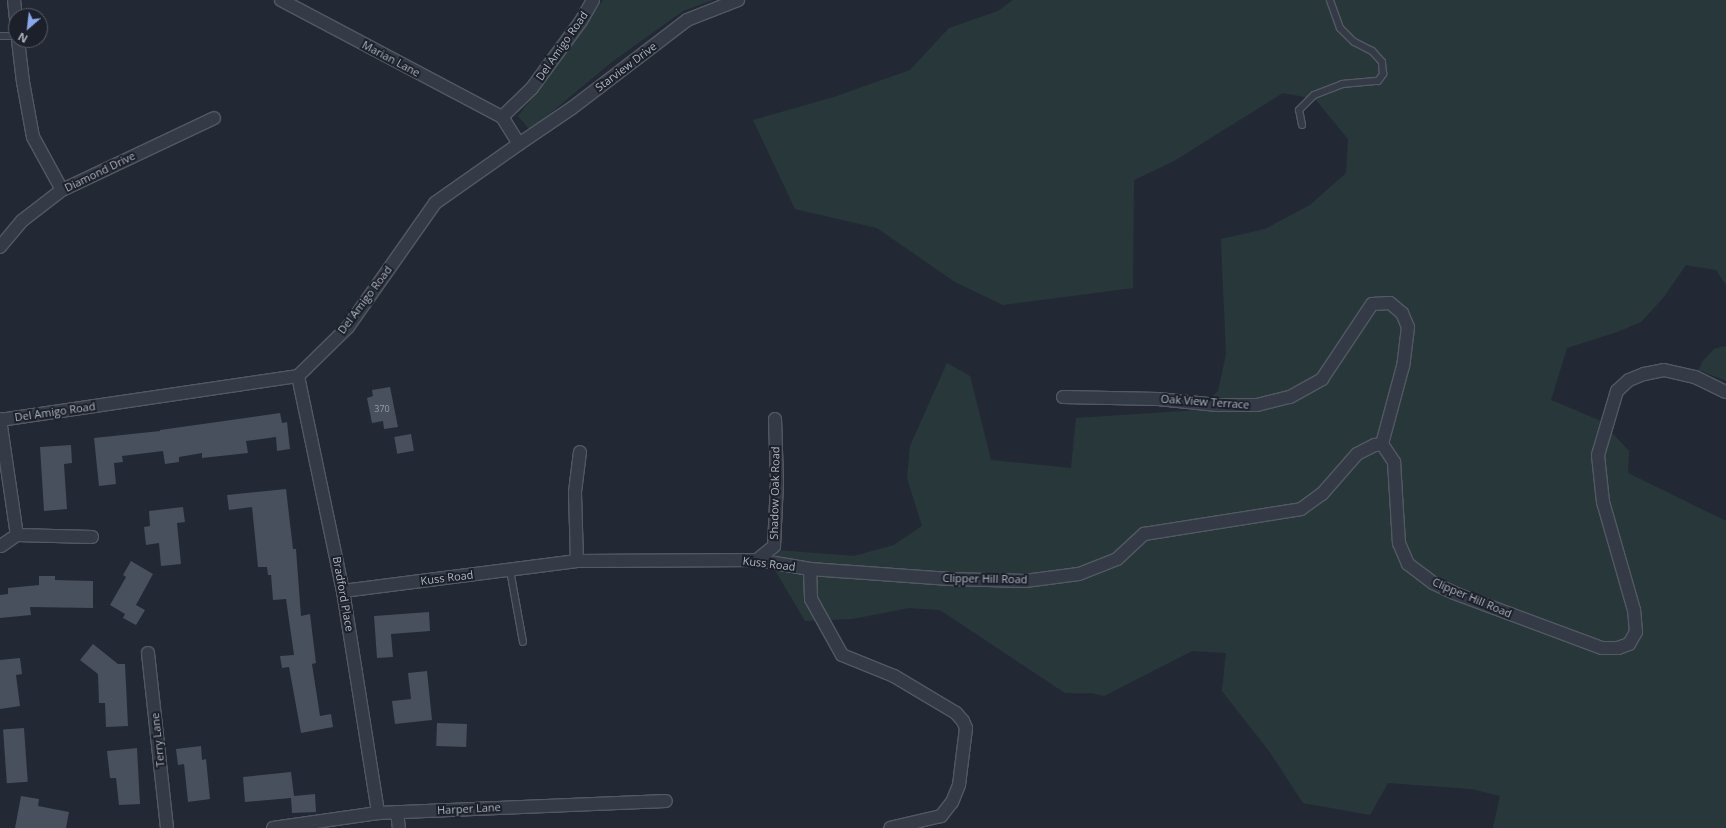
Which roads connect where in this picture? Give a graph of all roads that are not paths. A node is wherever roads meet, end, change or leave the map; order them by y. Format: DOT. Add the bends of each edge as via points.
graph roads {
  1 [pos="281,0"];
  2 [pos="593,0"];
  3 [pos="738,0"];
  4 [pos="1330,0"];
  5 [pos="19,48"];
  6 [pos="502,117"];
  7 [pos="214,118"];
  8 [pos="1302,125"];
  9 [pos="519,144"];
  10 [pos="62,190"];
  11 [pos="0,246"];
  12 [pos="298,376"];
  13 [pos="1726,392"];
  14 [pos="1063,396"];
  15 [pos="775,419"];
  16 [pos="0,420"];
  17 [pos="1382,444"];
  18 [pos="580,452"];
  19 [pos="17,535"];
  20 [pos="92,537"];
  21 [pos="1,546"];
  22 [pos="757,560"];
  23 [pos="577,561"];
  24 [pos="810,569"];
  25 [pos="510,570"];
  26 [pos="344,591"];
  27 [pos="523,642"];
  28 [pos="148,653"];
  29 [pos="666,801"];
  30 [pos="397,812"];
  31 [pos="378,813"];
  32 [pos="168,828"];
  33 [pos="273,828"];
  34 [pos="399,828"];
  35 [pos="890,828"];
  1 -- 6 [label="street, Marian Lane"];
  2 -- 6 [label="street, Del Amigo Road" via="581,21 532,88"];
  3 -- 9 [label="street, Starview Drive" via="687,20 572,108"];
  4 -- 8 [label="lane" via="1340,28 1354,42 1372,51 1382,62 1383,74 1378,81 1342,84 1314,95 1299,110"];
  5 -- 10 [label="street" via="33,137"];
  6 -- 9 [label="street"];
  7 -- 10 [label="street, Diamond Drive"];
  9 -- 12 [label="street, Del Amigo Road" via="435,203 348,327"];
  10 -- 11 [label="street, Diamond Drive" via="23,220"];
  12 -- 16 [label="street, Del Amigo Road"];
  12 -- 26 [label="street, Bradford Place"];
  13 -- 17 [label="street, Clipper Hill Road" via="1694,377 1664,370 1629,380 1617,391 1598,455 1603,502 1634,610 1636,632 1628,644 1618,648 1602,648 1454,593 1433,583 1408,564 1399,542 1394,462"];
  14 -- 17 [label="street, Oak View Terrace" via="1158,399 1218,405 1257,405 1290,397 1322,379 1372,304 1390,303 1402,313 1408,327 1403,366"];
  15 -- 22 [label="street, Shadow Oak Road" via="777,482 774,546"];
  16 -- 19 [label="street"];
  17 -- 24 [label="street, Clipper Hill Road" via="1357,454 1322,494 1301,509 1144,534 1117,559 1079,574 1025,581 950,579"];
  18 -- 23 [label="street" via="575,492"];
  19 -- 20 [label="street"];
  19 -- 21 [label="street"];
  22 -- 23 [label="street, Kuss Road"];
  22 -- 24 [label="street, Kuss Road"];
  23 -- 25 [label="street, Kuss Road"];
  24 -- 35 [label="street, Kuss Road" via="811,599 842,655 894,676 956,713 966,728 959,785 952,802 940,816"];
  25 -- 26 [label="street, Kuss Road"];
  25 -- 27 [label="lane"];
  26 -- 31 [label="street, Bradford Place"];
  28 -- 32 [label="street, Terry Lane"];
  29 -- 30 [label="street, Harper Lane"];
  30 -- 31 [label="street, Harper Lane"];
  30 -- 34 [label="street"];
  31 -- 33 [label="street, Harper Lane"];
}
